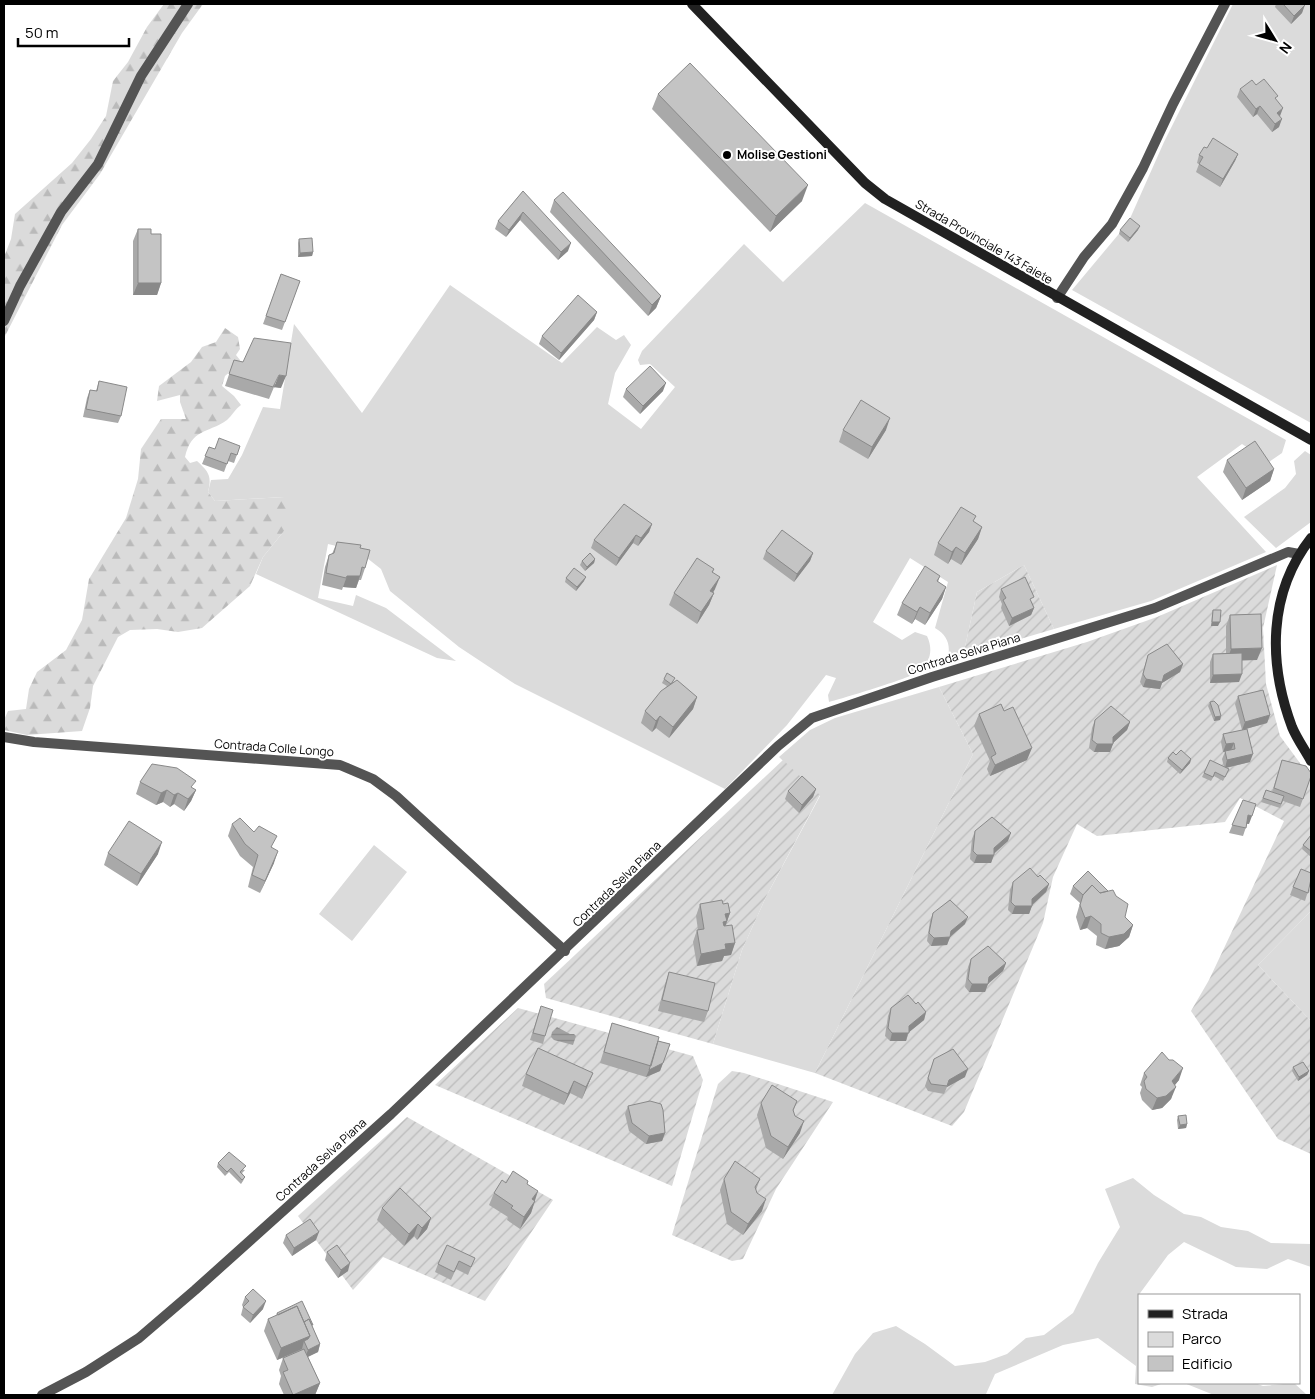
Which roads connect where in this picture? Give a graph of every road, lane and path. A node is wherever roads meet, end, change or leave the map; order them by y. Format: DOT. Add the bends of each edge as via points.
graph roads {
  1 [pos="188,4"];
  2 [pos="692,4"];
  3 [pos="1225,4"];
  4 [pos="1057,298"];
  5 [pos="4,321"];
  6 [pos="1311,440"];
  7 [pos="1311,538"];
  8 [pos="1299,554"];
  9 [pos="4,737"];
  10 [pos="1311,760"];
  11 [pos="564,951"];
  12 [pos="42,1395"];
  1 -- 5 [label="street" via="141,76 98,164 60,212"];
  2 -- 4 [label="main road, Strada Provinciale 143 Faiete" via="865,183 904,212"];
  3 -- 4 [label="street" via="1112,224 1084,257"];
  4 -- 6 [label="main road, Strada Provinciale 143 Faiete"];
  7 -- 8 [label="main road"];
  8 -- 10 [label="main road" via="1281,598 1275,652 1278,676 1293,728"];
  8 -- 11 [label="street, Contrada Selva Piana" via="1288,552 1155,608 812,718 778,746"];
  9 -- 11 [label="street, Contrada Colle Longo" via="340,765 373,780 396,796"];
  11 -- 12 [label="street, Contrada Selva Piana" via="391,1114 139,1338"];
}
